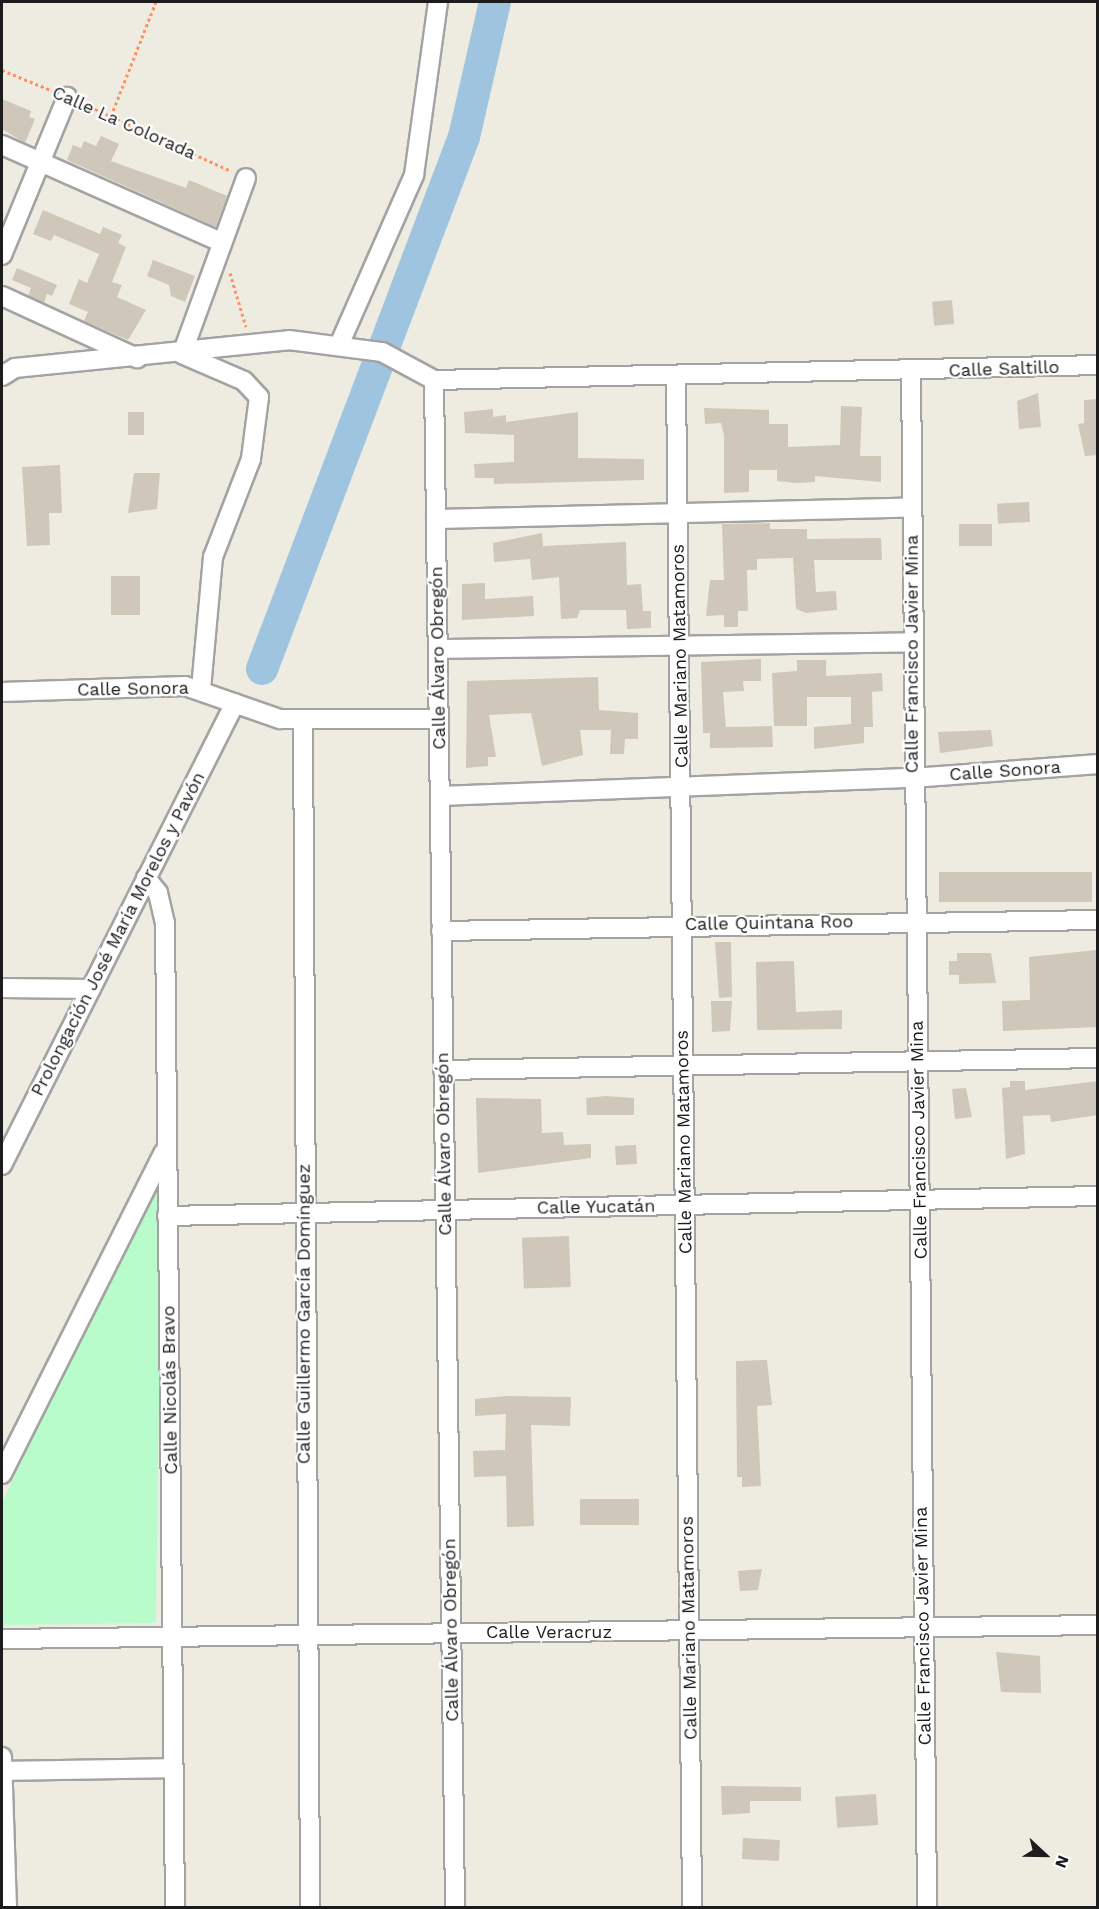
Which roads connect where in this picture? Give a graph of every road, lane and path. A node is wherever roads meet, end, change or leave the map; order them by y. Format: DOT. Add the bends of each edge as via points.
graph roads {
  1 [pos="156,2"];
  2 [pos="438,2"];
  3 [pos="2,70"];
  4 [pos="68,97"];
  5 [pos="111,116"];
  6 [pos="2,145"];
  7 [pos="40,162"];
  8 [pos="246,178"];
  9 [pos="221,242"];
  10 [pos="2,255"];
  11 [pos="2,296"];
  12 [pos="340,343"];
  13 [pos="251,345"];
  14 [pos="182,354"];
  15 [pos="138,359"];
  16 [pos="1098,365"];
  17 [pos="6,369"];
  18 [pos="911,372"];
  19 [pos="676,376"];
  20 [pos="434,380"];
  21 [pos="912,507"];
  22 [pos="678,513"];
  23 [pos="436,519"];
  24 [pos="912,642"];
  25 [pos="680,645"];
  26 [pos="438,649"];
  27 [pos="201,689"];
  28 [pos="2,692"];
  29 [pos="235,703"];
  30 [pos="439,719"];
  31 [pos="303,721"];
  32 [pos="1098,764"];
  33 [pos="913,778"];
  34 [pos="681,785"];
  35 [pos="440,796"];
  36 [pos="146,878"];
  37 [pos="1098,920"];
  38 [pos="916,922"];
  39 [pos="682,924"];
  40 [pos="441,931"];
  41 [pos="2,988"];
  42 [pos="91,989"];
  43 [pos="1098,1058"];
  44 [pos="917,1061"];
  45 [pos="684,1065"];
  46 [pos="443,1070"];
  47 [pos="166,1148"];
  48 [pos="2,1165"];
  49 [pos="1098,1196"];
  50 [pos="920,1200"];
  51 [pos="685,1205"];
  52 [pos="445,1210"];
  53 [pos="303,1213"];
  54 [pos="168,1216"];
  55 [pos="2,1474"];
  56 [pos="923,1625"];
  57 [pos="1098,1625"];
  58 [pos="689,1631"];
  59 [pos="451,1633"];
  60 [pos="172,1637"];
  61 [pos="307,1637"];
  62 [pos="2,1639"];
  63 [pos="3,1764"];
  64 [pos="173,1768"];
  65 [pos="8,1908"];
  66 [pos="175,1908"];
  67 [pos="310,1908"];
  68 [pos="455,1908"];
  69 [pos="692,1908"];
  70 [pos="927,1908"];
  1 -- 5 [label="path"];
  2 -- 12 [label="street" via="414,175"];
  3 -- 4 [label="path, Calle La Colorada"];
  4 -- 5 [label="path, Calle La Colorada"];
  4 -- 7 [label="street"];
  5 -- 8 [label="path, Calle La Colorada"];
  6 -- 7 [label="street"];
  7 -- 9 [label="street"];
  7 -- 10 [label="street"];
  8 -- 9 [label="street"];
  9 -- 13 [label="path"];
  9 -- 14 [label="street"];
  11 -- 15 [label="street"];
  12 -- 13 [label="street" via="289,340"];
  12 -- 20 [label="street" via="382,352"];
  13 -- 14 [label="street"];
  14 -- 15 [label="street"];
  14 -- 27 [label="street" via="244,381 259,396 251,459 213,557"];
  15 -- 17 [label="street"];
  16 -- 18 [label="street, Calle Saltillo"];
  18 -- 19 [label="street, Calle Saltillo"];
  18 -- 21 [label="street, Calle Francisco Javier Mina"];
  19 -- 20 [label="street, Calle Saltillo"];
  19 -- 22 [label="street, Calle Mariano Matamoros"];
  20 -- 23 [label="street, Calle Álvaro Obregón"];
  21 -- 22 [label="street"];
  21 -- 24 [label="street, Calle Francisco Javier Mina"];
  22 -- 23 [label="street"];
  22 -- 25 [label="street, Calle Mariano Matamoros"];
  23 -- 26 [label="street, Calle Álvaro Obregón"];
  24 -- 25 [label="street"];
  24 -- 33 [label="street, Calle Francisco Javier Mina"];
  25 -- 26 [label="street"];
  25 -- 34 [label="street, Calle Mariano Matamoros"];
  26 -- 30 [label="street, Calle Álvaro Obregón"];
  27 -- 28 [label="street, Calle Sonora"];
  27 -- 29 [label="street, Calle Sonora"];
  29 -- 31 [label="street, Calle Sonora"];
  29 -- 36 [label="street, Prolongación José María Morelos y Pavón"];
  30 -- 31 [label="street, Calle Sonora"];
  30 -- 35 [label="street, Calle Álvaro Obregón"];
  31 -- 53 [label="street, Calle Guillermo García Domínguez"];
  32 -- 33 [label="street, Calle Sonora"];
  33 -- 34 [label="street, Calle Sonora"];
  33 -- 38 [label="street, Calle Francisco Javier Mina"];
  34 -- 35 [label="street, Calle Sonora"];
  34 -- 39 [label="street, Calle Mariano Matamoros"];
  35 -- 40 [label="street, Calle Álvaro Obregón"];
  36 -- 42 [label="street, Prolongación José María Morelos y Pavón"];
  36 -- 47 [label="street, Calle Nicolás Bravo" via="158,893 165,923"];
  37 -- 38 [label="street, Calle Quintana Roo"];
  38 -- 39 [label="street, Calle Quintana Roo"];
  38 -- 44 [label="street, Calle Francisco Javier Mina"];
  39 -- 40 [label="street, Calle Quintana Roo"];
  39 -- 45 [label="street, Calle Mariano Matamoros"];
  40 -- 46 [label="street, Calle Álvaro Obregón"];
  41 -- 42 [label="street"];
  42 -- 48 [label="street, Prolongación José María Morelos y Pavón"];
  43 -- 44 [label="street"];
  44 -- 45 [label="street"];
  44 -- 50 [label="street, Calle Francisco Javier Mina"];
  45 -- 46 [label="street"];
  45 -- 51 [label="street, Calle Mariano Matamoros"];
  46 -- 52 [label="street, Calle Álvaro Obregón"];
  47 -- 54 [label="street, Calle Nicolás Bravo"];
  47 -- 55 [label="street"];
  49 -- 50 [label="street, Calle Yucatán"];
  50 -- 51 [label="street, Calle Yucatán"];
  50 -- 56 [label="street, Calle Francisco Javier Mina"];
  51 -- 52 [label="street, Calle Yucatán"];
  51 -- 58 [label="street, Calle Mariano Matamoros"];
  52 -- 53 [label="street, Calle Yucatán"];
  52 -- 59 [label="street, Calle Álvaro Obregón"];
  53 -- 54 [label="street, Calle Yucatán"];
  53 -- 61 [label="street, Calle Guillermo García Domínguez"];
  54 -- 60 [label="street, Calle Nicolás Bravo"];
  56 -- 57 [label="street, Calle Veracruz"];
  56 -- 58 [label="street, Calle Veracruz"];
  56 -- 70 [label="street, Calle Francisco Javier Mina"];
  58 -- 59 [label="street, Calle Veracruz"];
  58 -- 69 [label="street, Calle Mariano Matamoros"];
  59 -- 61 [label="street, Calle Veracruz"];
  59 -- 68 [label="street, Calle Álvaro Obregón"];
  60 -- 61 [label="street, Calle Veracruz"];
  60 -- 62 [label="street, Calle Veracruz"];
  60 -- 64 [label="street, Calle Nicolás Bravo"];
  61 -- 67 [label="street, Calle Guillermo García Domínguez"];
  63 -- 64 [label="street"];
  63 -- 65 [label="street"];
  64 -- 66 [label="street, Calle Nicolás Bravo"];
}
